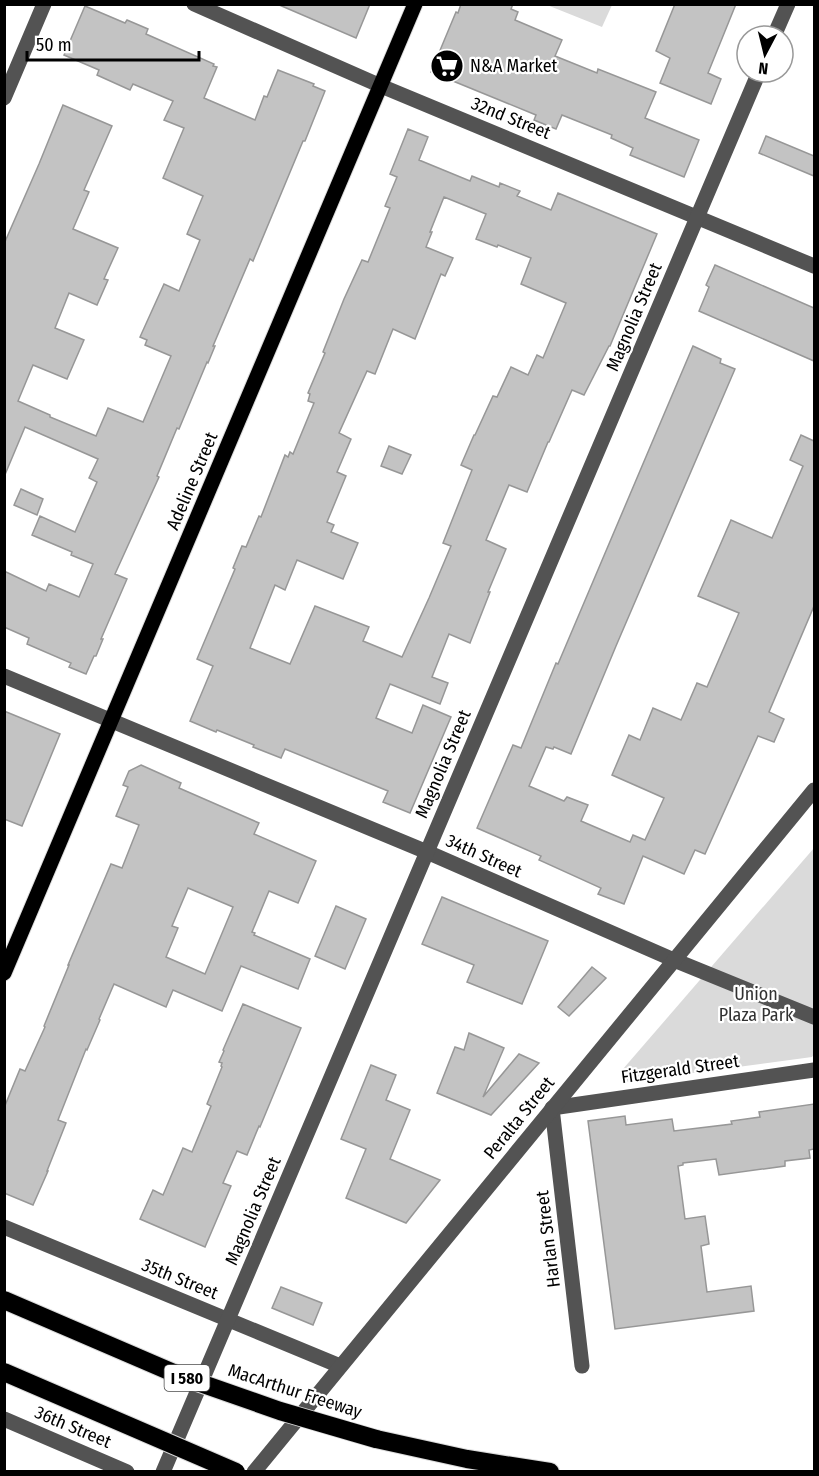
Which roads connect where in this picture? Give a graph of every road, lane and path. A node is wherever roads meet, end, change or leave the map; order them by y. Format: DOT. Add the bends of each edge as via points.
graph roads {
  1 [pos="44,4"];
  2 [pos="194,4"];
  3 [pos="415,4"];
  4 [pos="788,4"];
  5 [pos="779,24"];
  6 [pos="754,84"];
  7 [pos="381,86"];
  8 [pos="4,98"];
  9 [pos="698,217"];
  10 [pos="814,266"];
  11 [pos="4,676"];
  12 [pos="111,721"];
  13 [pos="814,790"];
  14 [pos="427,852"];
  15 [pos="674,960"];
  16 [pos="4,973"];
  17 [pos="814,1017"];
  18 [pos="814,1070"];
  19 [pos="552,1108"];
  20 [pos="4,1227"];
  21 [pos="4,1300"];
  22 [pos="228,1320"];
  23 [pos="340,1366"];
  24 [pos="582,1366"];
  25 [pos="4,1372"];
  26 [pos="4,1419"];
  27 [pos="127,1472"];
  28 [pos="163,1472"];
  29 [pos="236,1472"];
  30 [pos="254,1472"];
  31 [pos="550,1472"];
  1 -- 8 [label="street"];
  2 -- 7 [label="street, 32nd Street"];
  3 -- 7 [label="main road, Adeline Street"];
  4 -- 5 [label="street"];
  6 -- 9 [label="street, Magnolia Street"];
  7 -- 9 [label="street, 32nd Street"];
  7 -- 12 [label="main road, Adeline Street"];
  9 -- 10 [label="street, 32nd Street"];
  9 -- 14 [label="street, Magnolia Street"];
  11 -- 12 [label="street, 34th Street"];
  12 -- 14 [label="street, 34th Street"];
  12 -- 16 [label="main road, Adeline Street"];
  13 -- 15 [label="street, Peralta Street"];
  14 -- 15 [label="street, 34th Street"];
  14 -- 22 [label="street, Magnolia Street"];
  15 -- 17 [label="street, 34th Street"];
  15 -- 19 [label="street, Peralta Street"];
  18 -- 19 [label="street, Fitzgerald Street"];
  19 -- 23 [label="street, Peralta Street"];
  19 -- 24 [label="street, Harlan Street"];
  20 -- 22 [label="street, 35th Street"];
  21 -- 31 [label="highway, MacArthur Freeway / I 580, bridge" via="183,1377 280,1411 376,1439"];
  22 -- 23 [label="street, 35th Street"];
  22 -- 28 [label="street, Magnolia Street"];
  23 -- 30 [label="street, Peralta Street"];
  25 -- 29 [label="highway, bridge"];
  26 -- 27 [label="street, 36th Street"];
}
